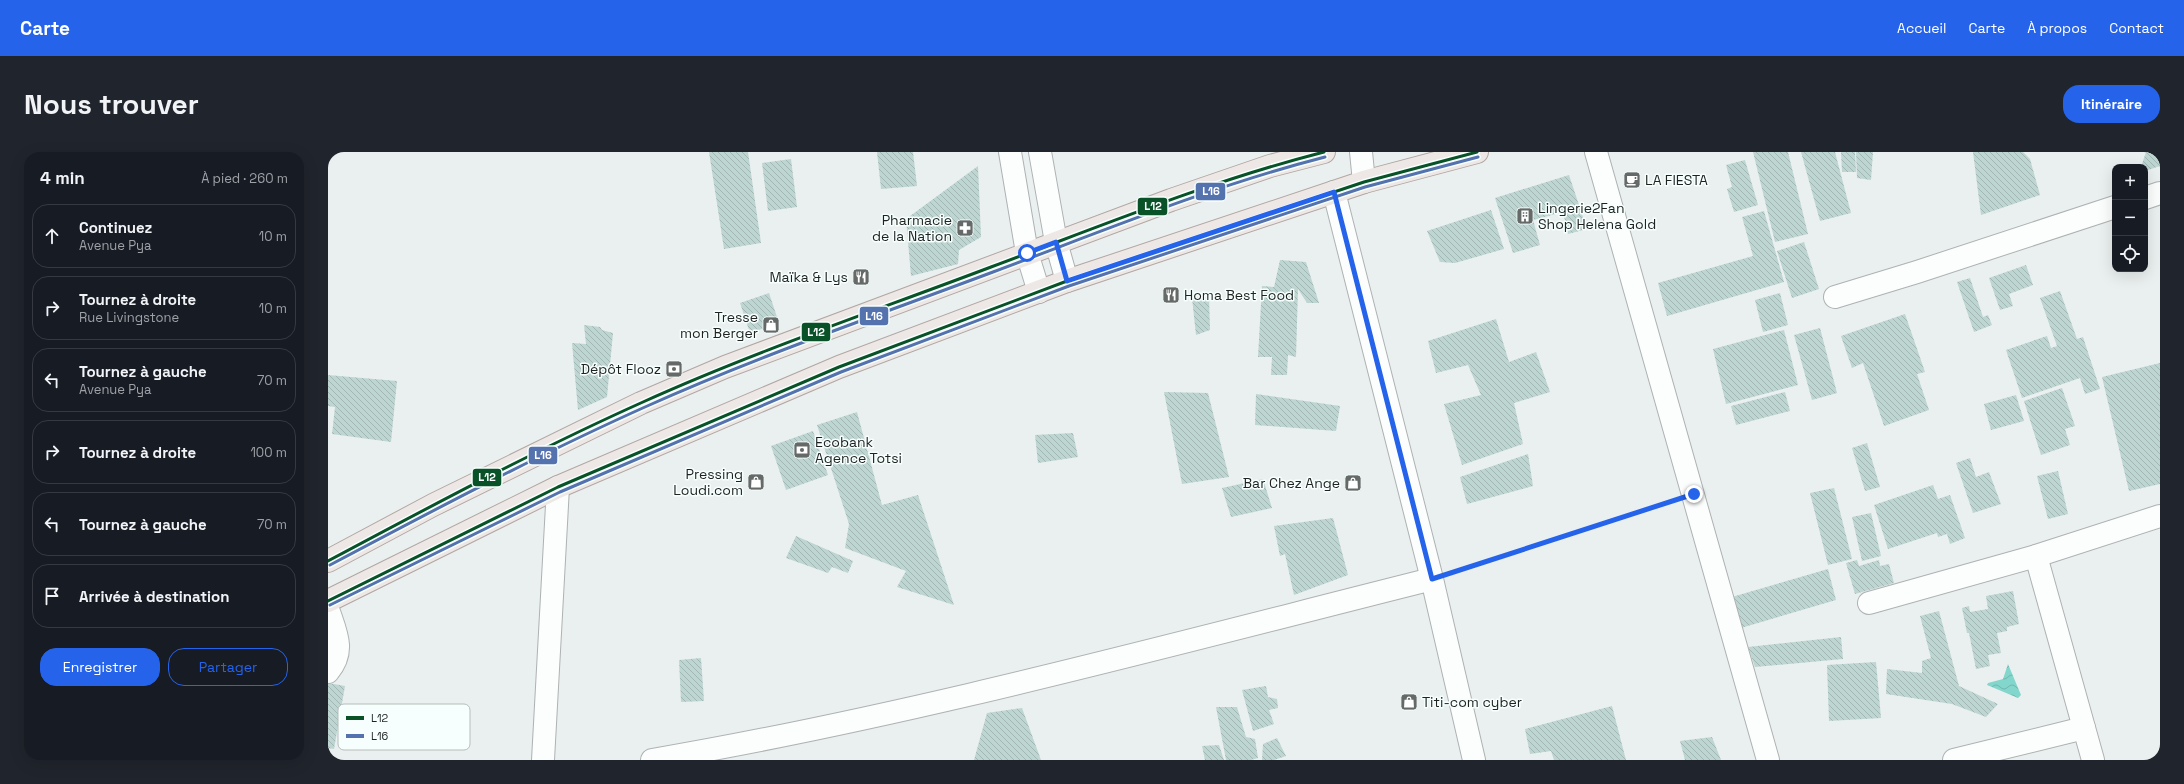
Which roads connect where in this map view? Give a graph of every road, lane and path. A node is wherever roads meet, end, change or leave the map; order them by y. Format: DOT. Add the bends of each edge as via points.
graph roads {
  1 [pos="1010,152"];
  2 [pos="1040,152"];
  3 [pos="1324,152"];
  4 [pos="1361,152"];
  5 [pos="1477,152"];
  6 [pos="1596,152"];
  7 [pos="1364,182"];
  8 [pos="1334,192"];
  9 [pos="2160,193"];
  10 [pos="2148,197"];
  11 [pos="2112,208"];
  12 [pos="1056,242"];
  13 [pos="1027,253"];
  14 [pos="1067,281"];
  15 [pos="1038,292"];
  16 [pos="1835,297"];
  17 [pos="558,487"];
  18 [pos="1694,494"];
  19 [pos="2160,516"];
  20 [pos="2036,556"];
  21 [pos="328,561"];
  22 [pos="1432,579"];
  23 [pos="328,601"];
  24 [pos="1869,603"];
  25 [pos="328,610"];
  26 [pos="328,672"];
  27 [pos="2084,728"];
  28 [pos="543,760"];
  29 [pos="652,760"];
  30 [pos="1474,760"];
  31 [pos="1768,760"];
  32 [pos="1954,760"];
  33 [pos="2093,760"];
  1 -- 13 [label="street"];
  2 -- 12 [label="street"];
  3 -- 12 [label="main road" via="1263,169"];
  4 -- 7 [label="street"];
  5 -- 7 [label="main road"];
  6 -- 18 [label="street"];
  7 -- 8 [label="main road"];
  8 -- 14 [label="main road"];
  8 -- 22 [label="street"];
  9 -- 10 [label="street"];
  11 -- 16 [label="street"];
  12 -- 13 [label="main road"];
  12 -- 14 [label="street"];
  13 -- 15 [label="street"];
  13 -- 21 [label="main road" via="725,367 641,403 433,505"];
  14 -- 15 [label="main road"];
  15 -- 17 [label="main road" via="839,367"];
  17 -- 23 [label="main road"];
  17 -- 28 [label="street"];
  18 -- 22 [label="path"];
  18 -- 31 [label="street"];
  19 -- 20 [label="street"];
  20 -- 24 [label="street"];
  20 -- 27 [label="street"];
  22 -- 29 [label="street" via="1026,682 769,740"];
  22 -- 30 [label="street"];
  25 -- 26 [label="street" via="340,646 334,664"];
  27 -- 32 [label="street"];
  27 -- 33 [label="street"];
}
